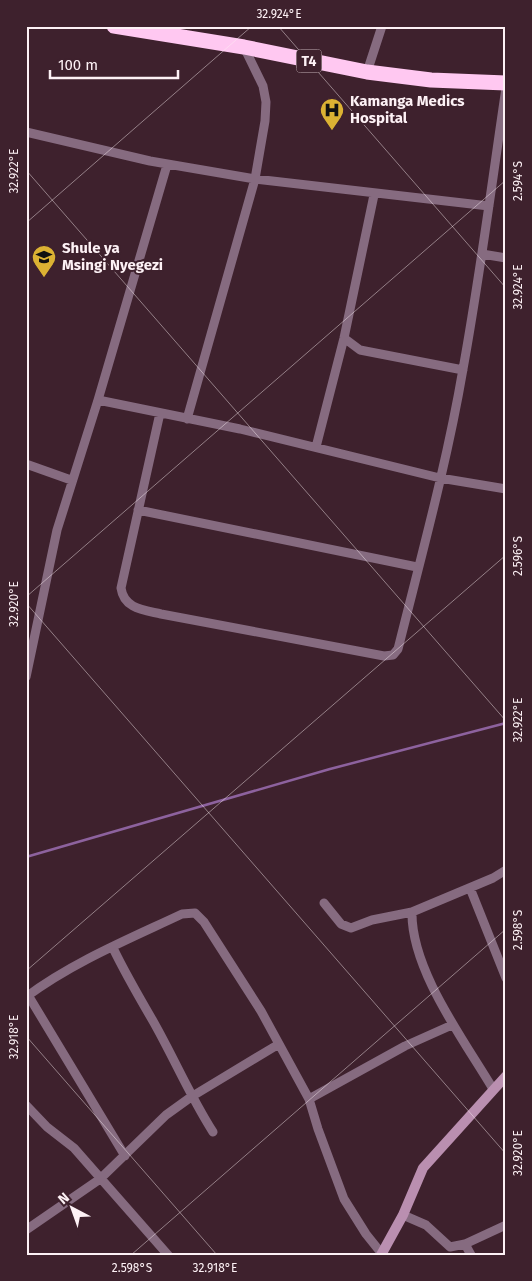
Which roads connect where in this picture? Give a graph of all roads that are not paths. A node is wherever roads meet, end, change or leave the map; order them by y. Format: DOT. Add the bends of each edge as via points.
graph roads {
  1 [pos="114,26"];
  2 [pos="382,26"];
  3 [pos="244,47"];
  4 [pos="367,72"];
  5 [pos="506,83"];
  6 [pos="506,88"];
  7 [pos="26,132"];
  8 [pos="167,165"];
  9 [pos="255,179"];
  10 [pos="374,195"];
  11 [pos="489,206"];
  12 [pos="482,254"];
  13 [pos="506,258"];
  14 [pos="344,338"];
  15 [pos="463,370"];
  16 [pos="98,400"];
  17 [pos="160,414"];
  18 [pos="187,420"];
  19 [pos="316,447"];
  20 [pos="26,464"];
  21 [pos="440,478"];
  22 [pos="71,480"];
  23 [pos="506,489"];
  24 [pos="138,510"];
  25 [pos="417,567"];
  26 [pos="26,677"];
  27 [pos="506,870"];
  28 [pos="470,888"];
  29 [pos="324,903"];
  30 [pos="412,912"];
  31 [pos="113,948"];
  32 [pos="506,978"];
  33 [pos="27,996"];
  34 [pos="452,1025"];
  35 [pos="280,1044"];
  36 [pos="506,1076"];
  37 [pos="492,1089"];
  38 [pos="191,1097"];
  39 [pos="310,1098"];
  40 [pos="26,1105"];
  41 [pos="213,1132"];
  42 [pos="125,1156"];
  43 [pos="100,1179"];
  44 [pos="403,1215"];
  45 [pos="506,1225"];
  46 [pos="26,1230"];
  47 [pos="465,1244"];
  48 [pos="381,1254"];
  49 [pos="168,1255"];
  50 [pos="471,1255"];
  1 -- 3 [label="highway, T4"];
  2 -- 4 [label="street"];
  3 -- 4 [label="highway, T4"];
  3 -- 9 [label="street" via="263,86 266,102"];
  4 -- 5 [label="highway, T4" via="431,80"];
  6 -- 11 [label="street"];
  7 -- 8 [label="street"];
  8 -- 9 [label="street"];
  8 -- 16 [label="street"];
  9 -- 10 [label="street"];
  9 -- 18 [label="street"];
  10 -- 11 [label="street"];
  10 -- 14 [label="street"];
  11 -- 12 [label="street"];
  12 -- 13 [label="street"];
  12 -- 15 [label="street"];
  14 -- 15 [label="street" via="360,350"];
  14 -- 19 [label="street"];
  15 -- 21 [label="street"];
  16 -- 17 [label="street"];
  16 -- 22 [label="street"];
  17 -- 18 [label="street"];
  17 -- 24 [label="street"];
  18 -- 19 [label="street"];
  19 -- 21 [label="street"];
  20 -- 22 [label="street"];
  21 -- 23 [label="street"];
  21 -- 25 [label="street"];
  22 -- 26 [label="street" via="57,530"];
  24 -- 25 [label="street"];
  24 -- 25 [label="street" via="122,593 133,607 161,614 389,656 398,649"];
  27 -- 28 [label="street"];
  28 -- 30 [label="street"];
  28 -- 32 [label="street"];
  29 -- 30 [label="street" via="341,924 351,928"];
  30 -- 34 [label="street" via="415,942"];
  31 -- 33 [label="street"];
  31 -- 35 [label="street" via="182,914 195,913 232,964"];
  31 -- 38 [label="street"];
  33 -- 42 [label="street"];
  34 -- 37 [label="street"];
  34 -- 39 [label="street" via="405,1046"];
  35 -- 38 [label="street"];
  35 -- 39 [label="street"];
  36 -- 37 [label="street"];
  37 -- 44 [label="street" via="423,1168"];
  38 -- 41 [label="street"];
  38 -- 42 [label="street" via="166,1115"];
  39 -- 48 [label="street" via="344,1200"];
  40 -- 43 [label="street" via="74,1148"];
  42 -- 43 [label="street"];
  43 -- 46 [label="street"];
  43 -- 49 [label="street"];
  44 -- 47 [label="street" via="426,1225 450,1247"];
  44 -- 48 [label="street"];
  45 -- 47 [label="street"];
  47 -- 50 [label="street"];
}
